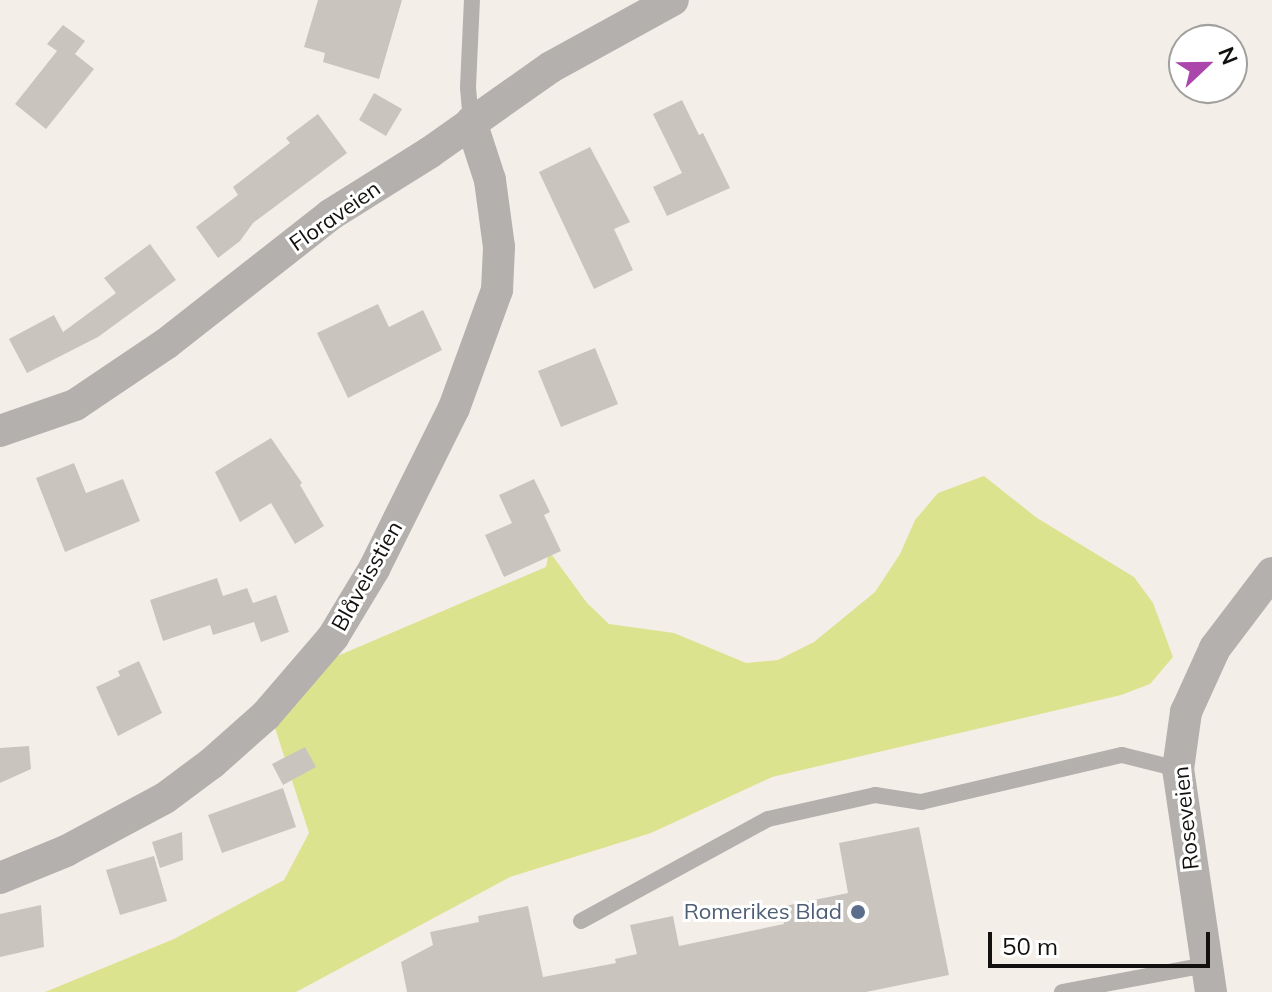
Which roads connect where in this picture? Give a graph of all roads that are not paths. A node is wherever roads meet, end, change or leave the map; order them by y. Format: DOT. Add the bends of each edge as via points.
graph roads {
  1 [pos="472,0"];
  2 [pos="673,0"];
  3 [pos="471,122"];
  4 [pos="0,431"];
  5 [pos="1272,573"];
  6 [pos="1178,769"];
  7 [pos="0,878"];
  8 [pos="581,921"];
  9 [pos="1209,978"];
  10 [pos="1102,988"];
  11 [pos="1062,992"];
  1 -- 3 [label="lane"];
  2 -- 3 [label="street, Floraveien" via="551,67"];
  3 -- 4 [label="street, Floraveien" via="330,215 167,343 75,405"];
  3 -- 7 [label="street, Blåveisstien" via="490,180 499,247 497,290 454,408 374,569 333,637 266,715 165,798 66,851"];
  5 -- 6 [label="street, Roseveien" via="1215,648 1186,712"];
  6 -- 8 [label="lane" via="1122,755 921,802 875,795 768,819"];
  6 -- 9 [label="street, Roseveien"];
  9 -- 10 [label="lane"];
  10 -- 11 [label="lane"];
}
